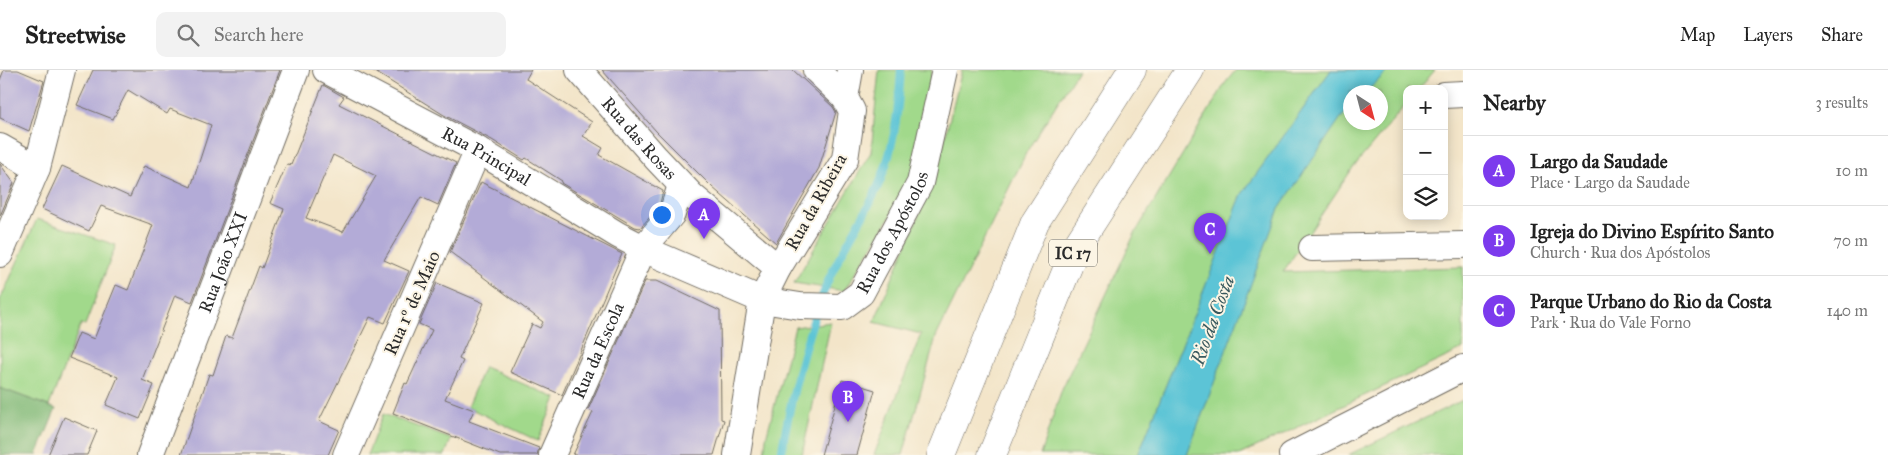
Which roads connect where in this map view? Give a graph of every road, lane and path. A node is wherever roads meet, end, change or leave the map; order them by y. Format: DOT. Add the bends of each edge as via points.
graph roads {
  1 [pos="62,70"];
  2 [pos="296,70"];
  3 [pos="326,70"];
  4 [pos="579,70"];
  5 [pos="816,70"];
  6 [pos="850,70"];
  7 [pos="945,70"];
  8 [pos="1132,70"];
  9 [pos="1190,70"];
  10 [pos="1448,94"];
  11 [pos="1463,94"];
  12 [pos="845,98"];
  13 [pos="0,147"];
  14 [pos="478,150"];
  15 [pos="37,168"];
  16 [pos="681,185"];
  17 [pos="1463,245"];
  18 [pos="644,248"];
  19 [pos="1312,248"];
  20 [pos="0,254"];
  21 [pos="778,268"];
  22 [pos="762,300"];
  23 [pos="1463,368"];
  24 [pos="1299,452"];
  25 [pos="150,455"];
  26 [pos="346,455"];
  27 [pos="552,455"];
  28 [pos="737,455"];
  29 [pos="941,455"];
  30 [pos="992,455"];
  1 -- 15 [label="street"];
  2 -- 25 [label="street, Rua João XXI"];
  3 -- 14 [label="street, Rua Principal"];
  4 -- 16 [label="street, Rua das Rosas"];
  5 -- 12 [label="street"];
  6 -- 12 [label="street, Rua da Ribeira"];
  7 -- 22 [label="street, Rua dos Apóstolos" via="920,183 861,294 842,306 800,306"];
  8 -- 29 [label="highway, IC 17" via="1035,222"];
  9 -- 30 [label="highway, IC 17" via="1076,247"];
  10 -- 11 [label="street"];
  12 -- 21 [label="street, Rua da Ribeira" via="852,111 844,159"];
  13 -- 15 [label="street"];
  14 -- 18 [label="street, Rua Principal"];
  14 -- 26 [label="street, Rua 1º de Maio"];
  15 -- 20 [label="street"];
  16 -- 18 [label="street, Rua da Escola" via="672,214"];
  16 -- 21 [label="street, Rua das Rosas"];
  17 -- 19 [label="street"];
  18 -- 22 [label="street, Rua Principal"];
  18 -- 27 [label="street, Rua da Escola"];
  21 -- 22 [label="street, Rua da Ribeira"];
  22 -- 28 [label="street, Rua da Ribeira"];
  23 -- 24 [label="street"];
}
